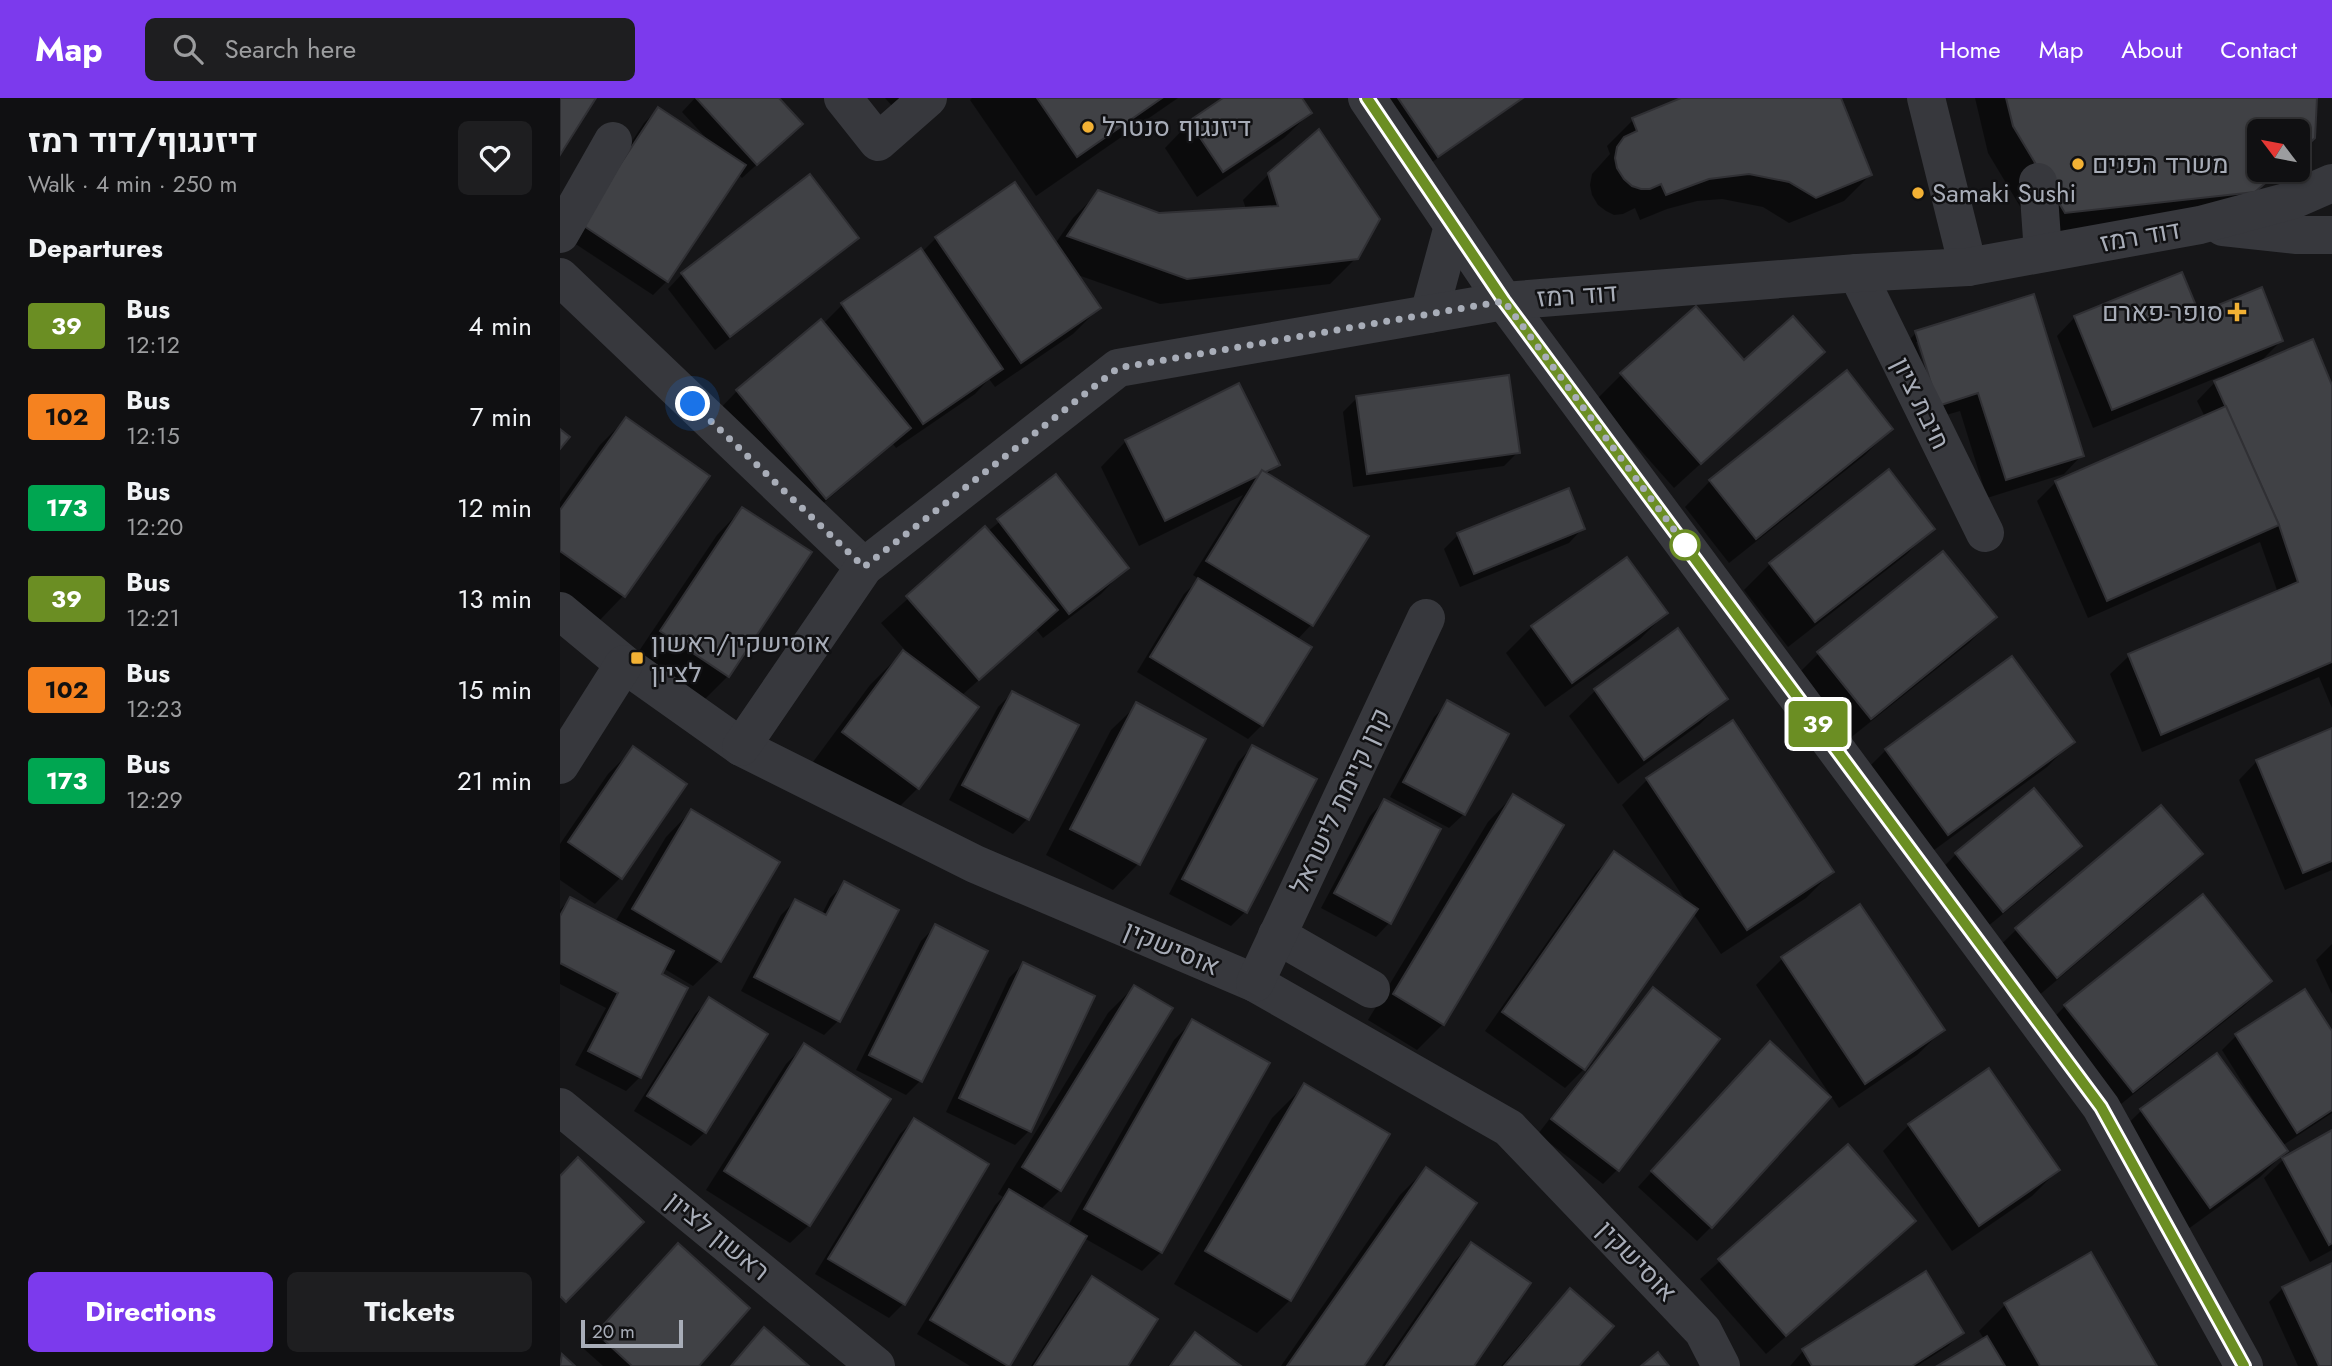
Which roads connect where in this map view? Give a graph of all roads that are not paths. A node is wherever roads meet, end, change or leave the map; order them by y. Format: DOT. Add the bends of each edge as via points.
graph roads {
  1 [pos="844,98"];
  2 [pos="928,98"];
  3 [pos="1367,98"];
  4 [pos="1927,98"];
  5 [pos="613,141"];
  6 [pos="2038,182"];
  7 [pos="2332,183"];
  8 [pos="2200,225"];
  9 [pos="1454,226"];
  10 [pos="560,234"];
  11 [pos="2332,235"];
  12 [pos="2043,253"];
  13 [pos="1968,267"];
  14 [pos="1857,273"];
  15 [pos="560,277"];
  16 [pos="1504,301"];
  17 [pos="1429,314"];
  18 [pos="1985,533"];
  19 [pos="864,567"];
  20 [pos="560,611"];
  21 [pos="1426,618"];
  22 [pos="624,664"];
  23 [pos="741,747"];
  24 [pos="560,765"];
  25 [pos="1277,935"];
  26 [pos="1255,984"];
  27 [pos="1371,989"];
  28 [pos="560,1107"];
  29 [pos="876,1366"];
  30 [pos="1721,1366"];
  31 [pos="2244,1366"];
  1 -- 2 [label="street" via="878,142"];
  3 -- 9 [label="street"];
  4 -- 13 [label="street"];
  5 -- 10 [label="street"];
  6 -- 12 [label="street"];
  7 -- 8 [label="street, דוד רמז" via="2293,201"];
  8 -- 11 [label="street, דוד רמז"];
  8 -- 12 [label="street, דוד רמז"];
  9 -- 16 [label="street"];
  9 -- 17 [label="street"];
  12 -- 13 [label="street, דוד רמז"];
  13 -- 14 [label="street, דוד רמז"];
  14 -- 16 [label="street, דוד רמז"];
  14 -- 18 [label="street, חיבת ציון"];
  15 -- 19 [label="street"];
  16 -- 17 [label="street, דוד רמז"];
  16 -- 31 [label="street" via="2101,1107"];
  17 -- 19 [label="street, דוד רמז" via="1118,368"];
  19 -- 23 [label="street, דוד רמז"];
  20 -- 22 [label="street, אוסישקין"];
  21 -- 25 [label="street, קרן קיימת לישראל"];
  22 -- 23 [label="street, אוסישקין"];
  22 -- 24 [label="street"];
  23 -- 26 [label="street, אוסישקין" via="975,864"];
  25 -- 26 [label="street, קרן קיימת לישראל"];
  25 -- 27 [label="street"];
  26 -- 30 [label="street, אוסישקין" via="1509,1128 1703,1331"];
  28 -- 29 [label="street, ראשון לציון"];
}
